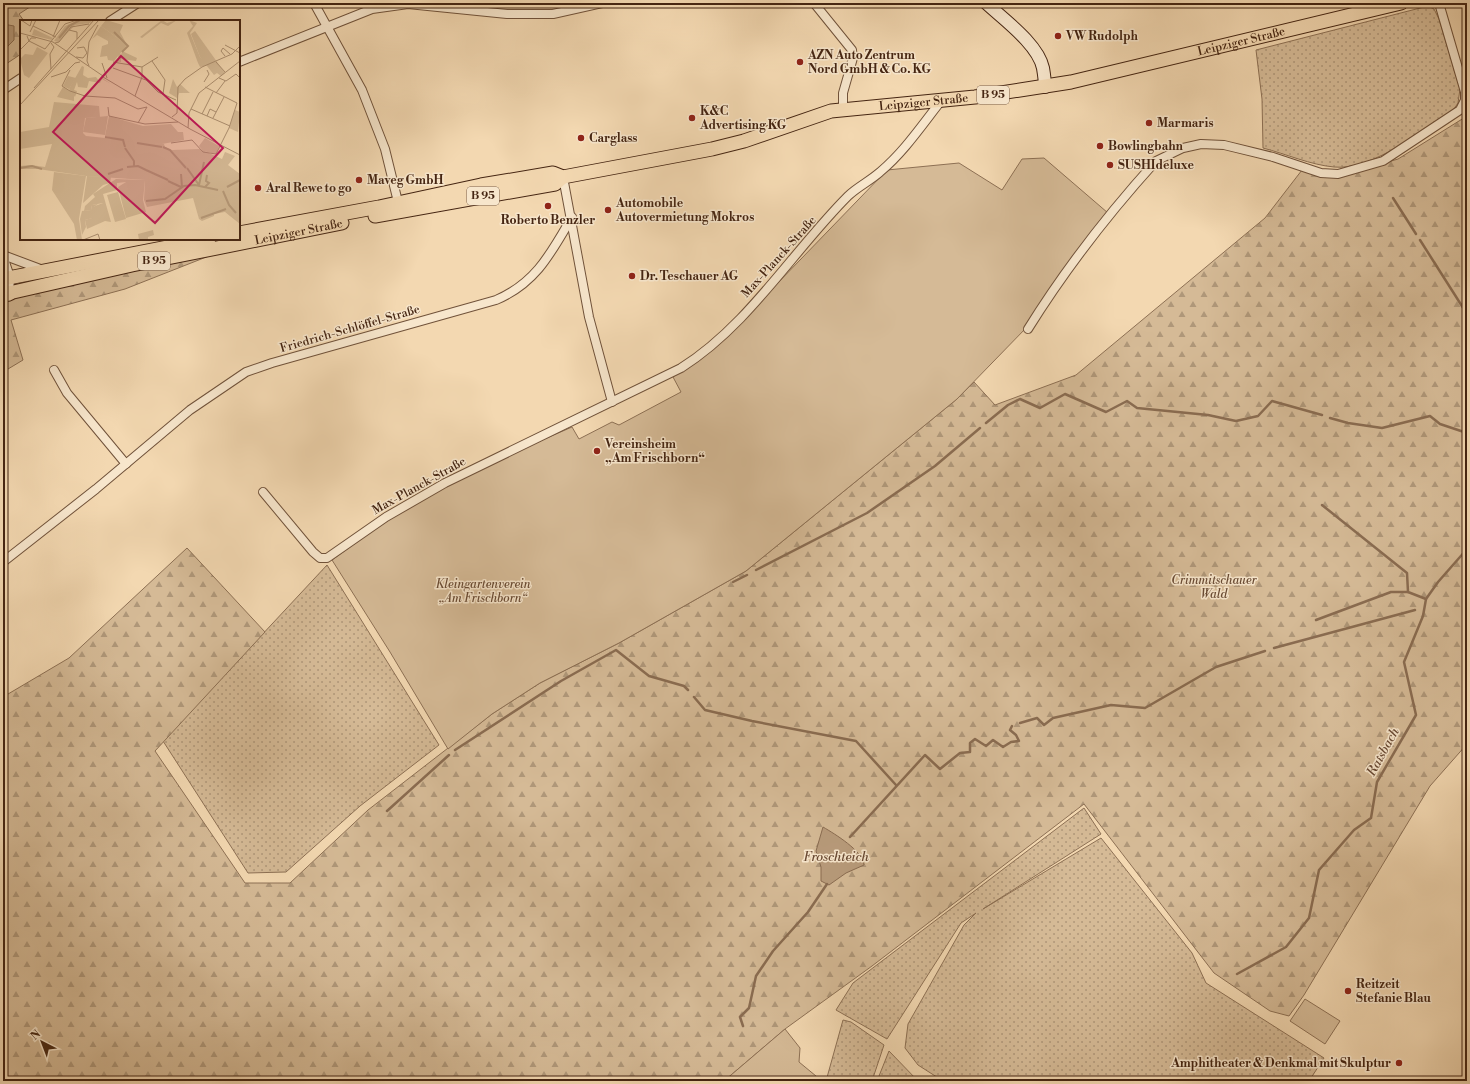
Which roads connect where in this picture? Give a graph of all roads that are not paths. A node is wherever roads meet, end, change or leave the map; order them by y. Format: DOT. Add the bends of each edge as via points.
graph roads {
  1 [pos="138,3"];
  2 [pos="314,3"];
  3 [pos="602,3"];
  4 [pos="814,3"];
  5 [pos="986,3"];
  6 [pos="1401,3"];
  7 [pos="1439,3"];
  8 [pos="112,20"];
  9 [pos="328,26"];
  10 [pos="240,62"];
  11 [pos="20,79"];
  12 [pos="1045,87"];
  13 [pos="3,90"];
  14 [pos="941,101"];
  15 [pos="843,109"];
  16 [pos="563,177"];
  17 [pos="400,207"];
  18 [pos="572,217"];
  19 [pos="240,233"];
  20 [pos="204,240"];
  21 [pos="3,256"];
  22 [pos="46,270"];
  23 [pos="6,285"];
  24 [pos="1028,328"];
  25 [pos="54,370"];
  26 [pos="612,402"];
  27 [pos="126,464"];
  28 [pos="263,492"];
  29 [pos="3,562"];
  1 -- 8 [label="street"];
  2 -- 9 [label="street"];
  3 -- 9 [label="street" via="553,14 507,14 408,4 372,9"];
  4 -- 15 [label="street" via="852,50 853,58 843,93"];
  5 -- 12 [label="main road" via="1037,54 1043,67"];
  6 -- 12 [label="main road, Leipziger Straße / B 95"];
  7 -- 24 [label="street" via="1465,92 1460,110 1383,161 1338,174 1321,173 1273,157 1224,145 1201,144 1167,155 1156,162 1099,228 1069,266"];
  9 -- 10 [label="street"];
  9 -- 17 [label="street" via="362,90 385,149"];
  11 -- 13 [label="street"];
  12 -- 14 [label="main road, Leipziger Straße / B 95"];
  14 -- 15 [label="main road, Leipziger Straße / B 95"];
  14 -- 26 [label="street, Max-Planck-Straße" via="898,154 880,172 849,195 718,340 681,368"];
  15 -- 16 [label="main road, Leipziger Straße / B 95" via="821,113 744,141 712,149"];
  16 -- 17 [label="main road, Leipziger Straße / B 95" via="555,184"];
  16 -- 18 [label="street"];
  17 -- 19 [label="main road, Leipziger Straße / B 95"];
  17 -- 23 [label="main road, Leipziger Straße / B 95" via="132,265"];
  18 -- 26 [label="street" via="589,317"];
  18 -- 27 [label="street, Friedrich-Schlöffel-Straße" via="552,253 540,268 512,293 496,300 246,372 190,410"];
  20 -- 22 [label="main road, B 95"];
  21 -- 22 [label="street"];
  21 -- 23 [label="street"];
  22 -- 23 [label="main road, B 95"];
  25 -- 27 [label="street" via="67,393"];
  26 -- 28 [label="street, Max-Planck-Straße" via="445,483 386,517 327,558 320,558 313,552"];
  27 -- 29 [label="street, Friedrich-Schlöffel-Straße"];
}
